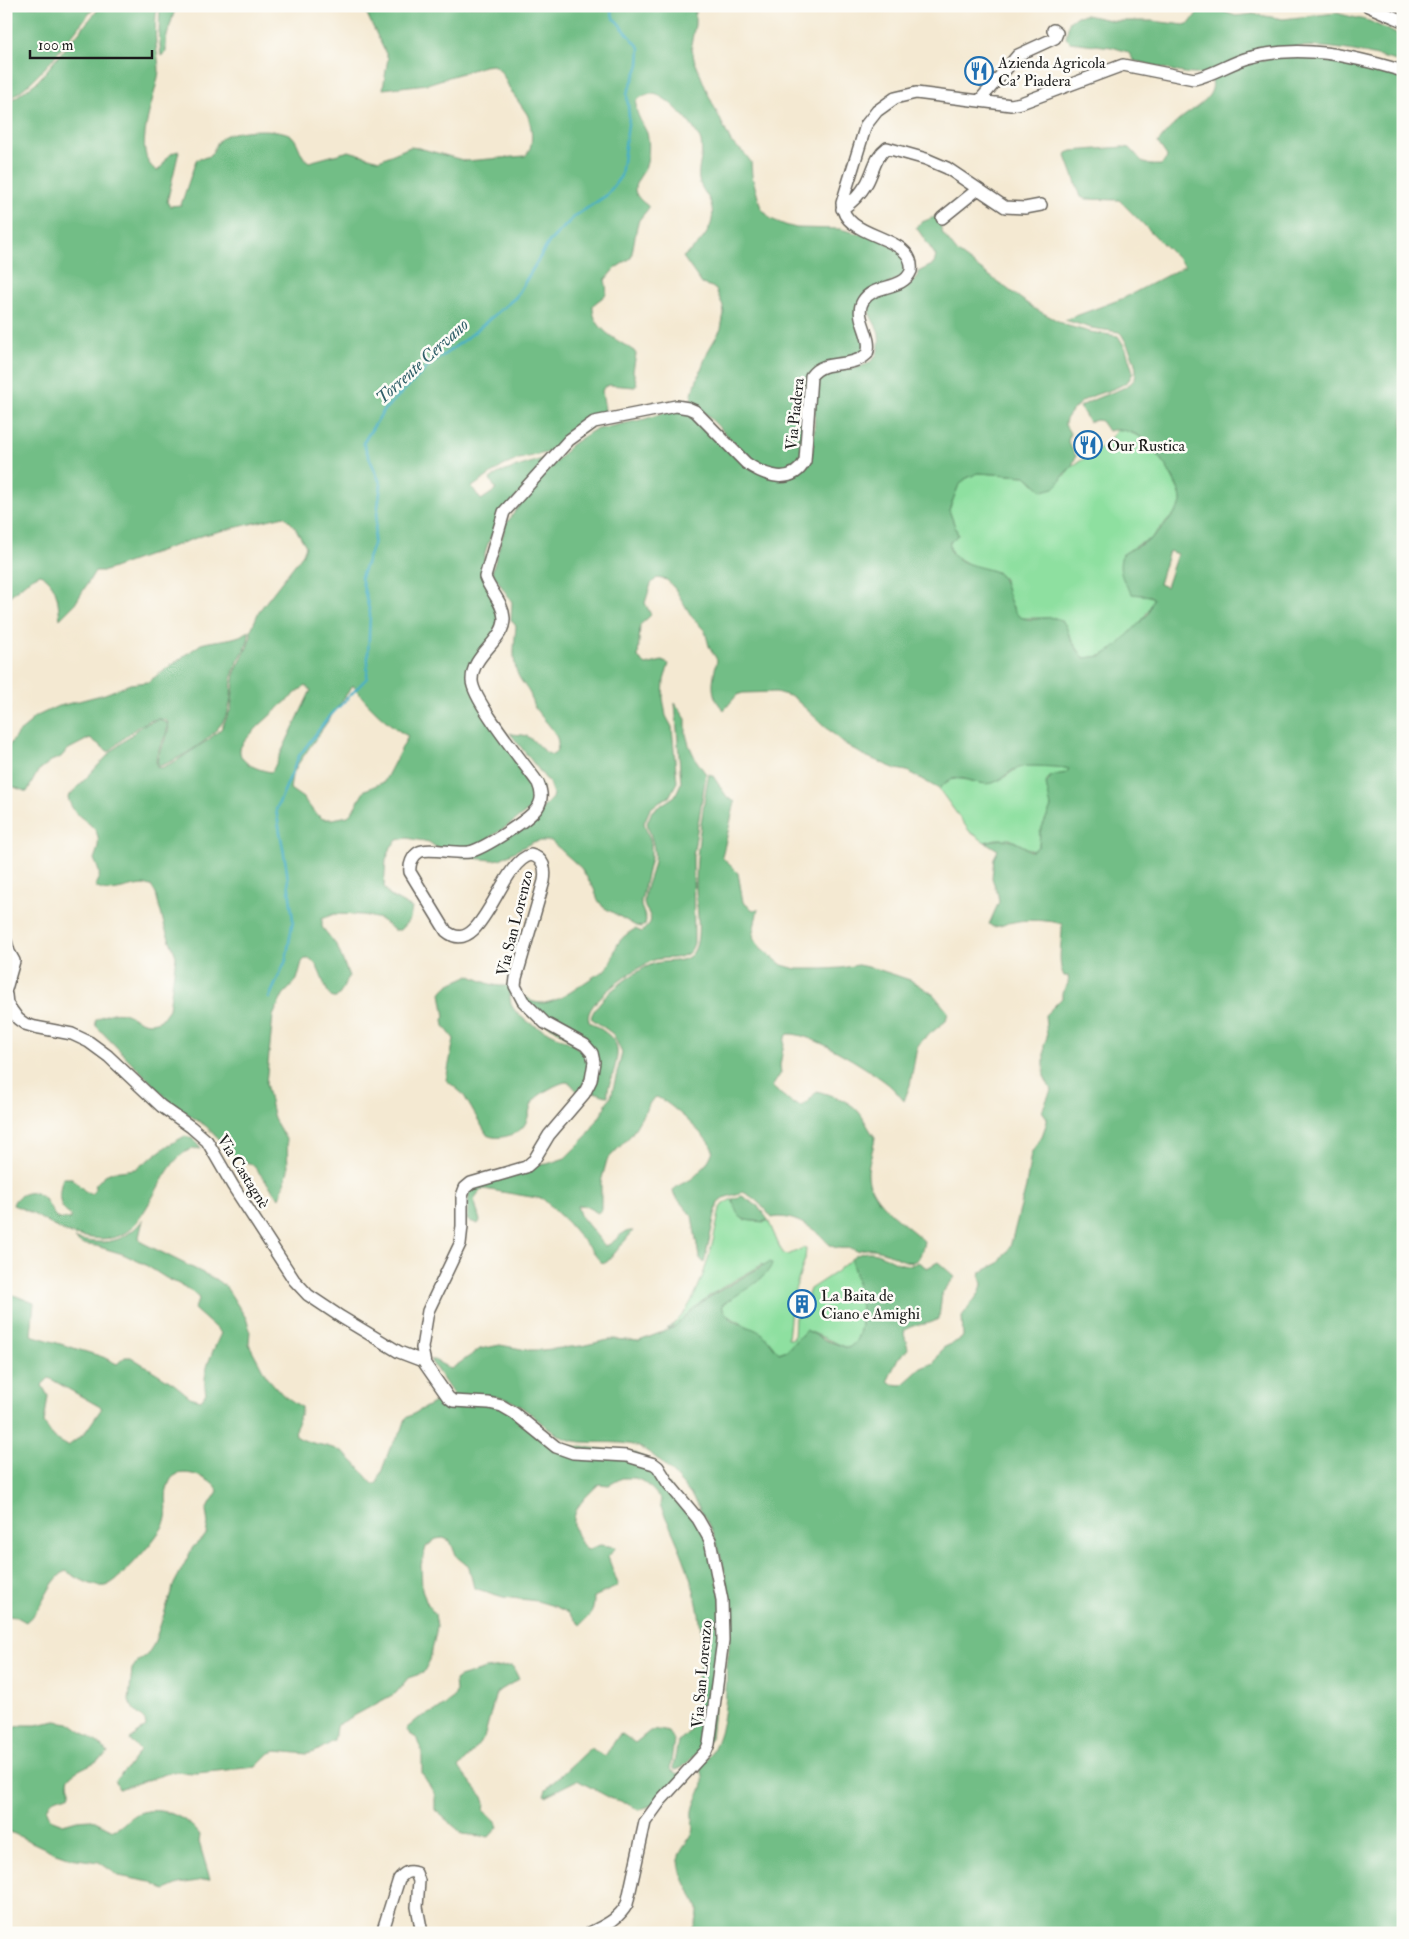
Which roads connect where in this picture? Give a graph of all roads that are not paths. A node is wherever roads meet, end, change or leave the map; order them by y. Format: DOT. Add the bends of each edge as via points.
graph roads {
  1 [pos="1368,6"];
  2 [pos="1403,21"];
  3 [pos="1054,30"];
  4 [pos="1403,71"];
  5 [pos="980,100"];
  6 [pos="978,189"];
  7 [pos="1041,205"];
  8 [pos="842,209"];
  9 [pos="942,218"];
  10 [pos="805,461"];
  11 [pos="6,941"];
  12 [pos="6,988"];
  13 [pos="6,995"];
  14 [pos="424,1358"];
  15 [pos="382,1933"];
  16 [pos="422,1933"];
  17 [pos="590,1933"];
  1 -- 2 [label="street"];
  3 -- 5 [label="street" via="1057,33 1055,38 1018,55"];
  4 -- 5 [label="street" via="1343,55 1288,52 1249,58 1194,79 1124,65 1021,103 1012,105"];
  5 -- 8 [label="street" via="912,93 884,105 866,125"];
  6 -- 7 [label="street" via="1005,207"];
  6 -- 8 [label="street" via="947,168 887,148 878,156 856,198"];
  6 -- 9 [label="street"];
  8 -- 10 [label="street, Via Piadera" via="844,217 854,226 900,248 910,262 911,271 904,280 873,291 863,301 861,314 869,342 867,354 850,364 824,365 811,376"];
  10 -- 14 [label="street, Via San Lorenzo" via="799,470 788,476 762,472 746,463 695,411 676,406 587,426 550,460 502,516 486,577 502,606 504,623 475,664 472,683 479,701 538,783 540,803 534,813 476,850 420,852 411,862 410,872 446,931 453,936 462,936 478,927 518,862 531,855 540,859 545,869 544,881 515,986 522,1001 541,1020 588,1047 594,1058 594,1068 584,1094 549,1135 531,1164 471,1183 464,1190 461,1238 428,1311 423,1340"];
  11 -- 12 [label="street" via="14,961"];
  13 -- 14 [label="street, Via Castagnè" via="7,1004 18,1019 89,1042 161,1106 207,1141 294,1280 308,1295 399,1352 420,1360"];
  14 -- 17 [label="street, Via San Lorenzo" via="429,1371 453,1401 502,1406 566,1451 627,1456 654,1464 698,1519 710,1540 722,1600 723,1640 710,1744 645,1822 627,1904 611,1923"];
  15 -- 16 [label="street" via="399,1879 406,1872 416,1873 419,1881 416,1907"];
}
